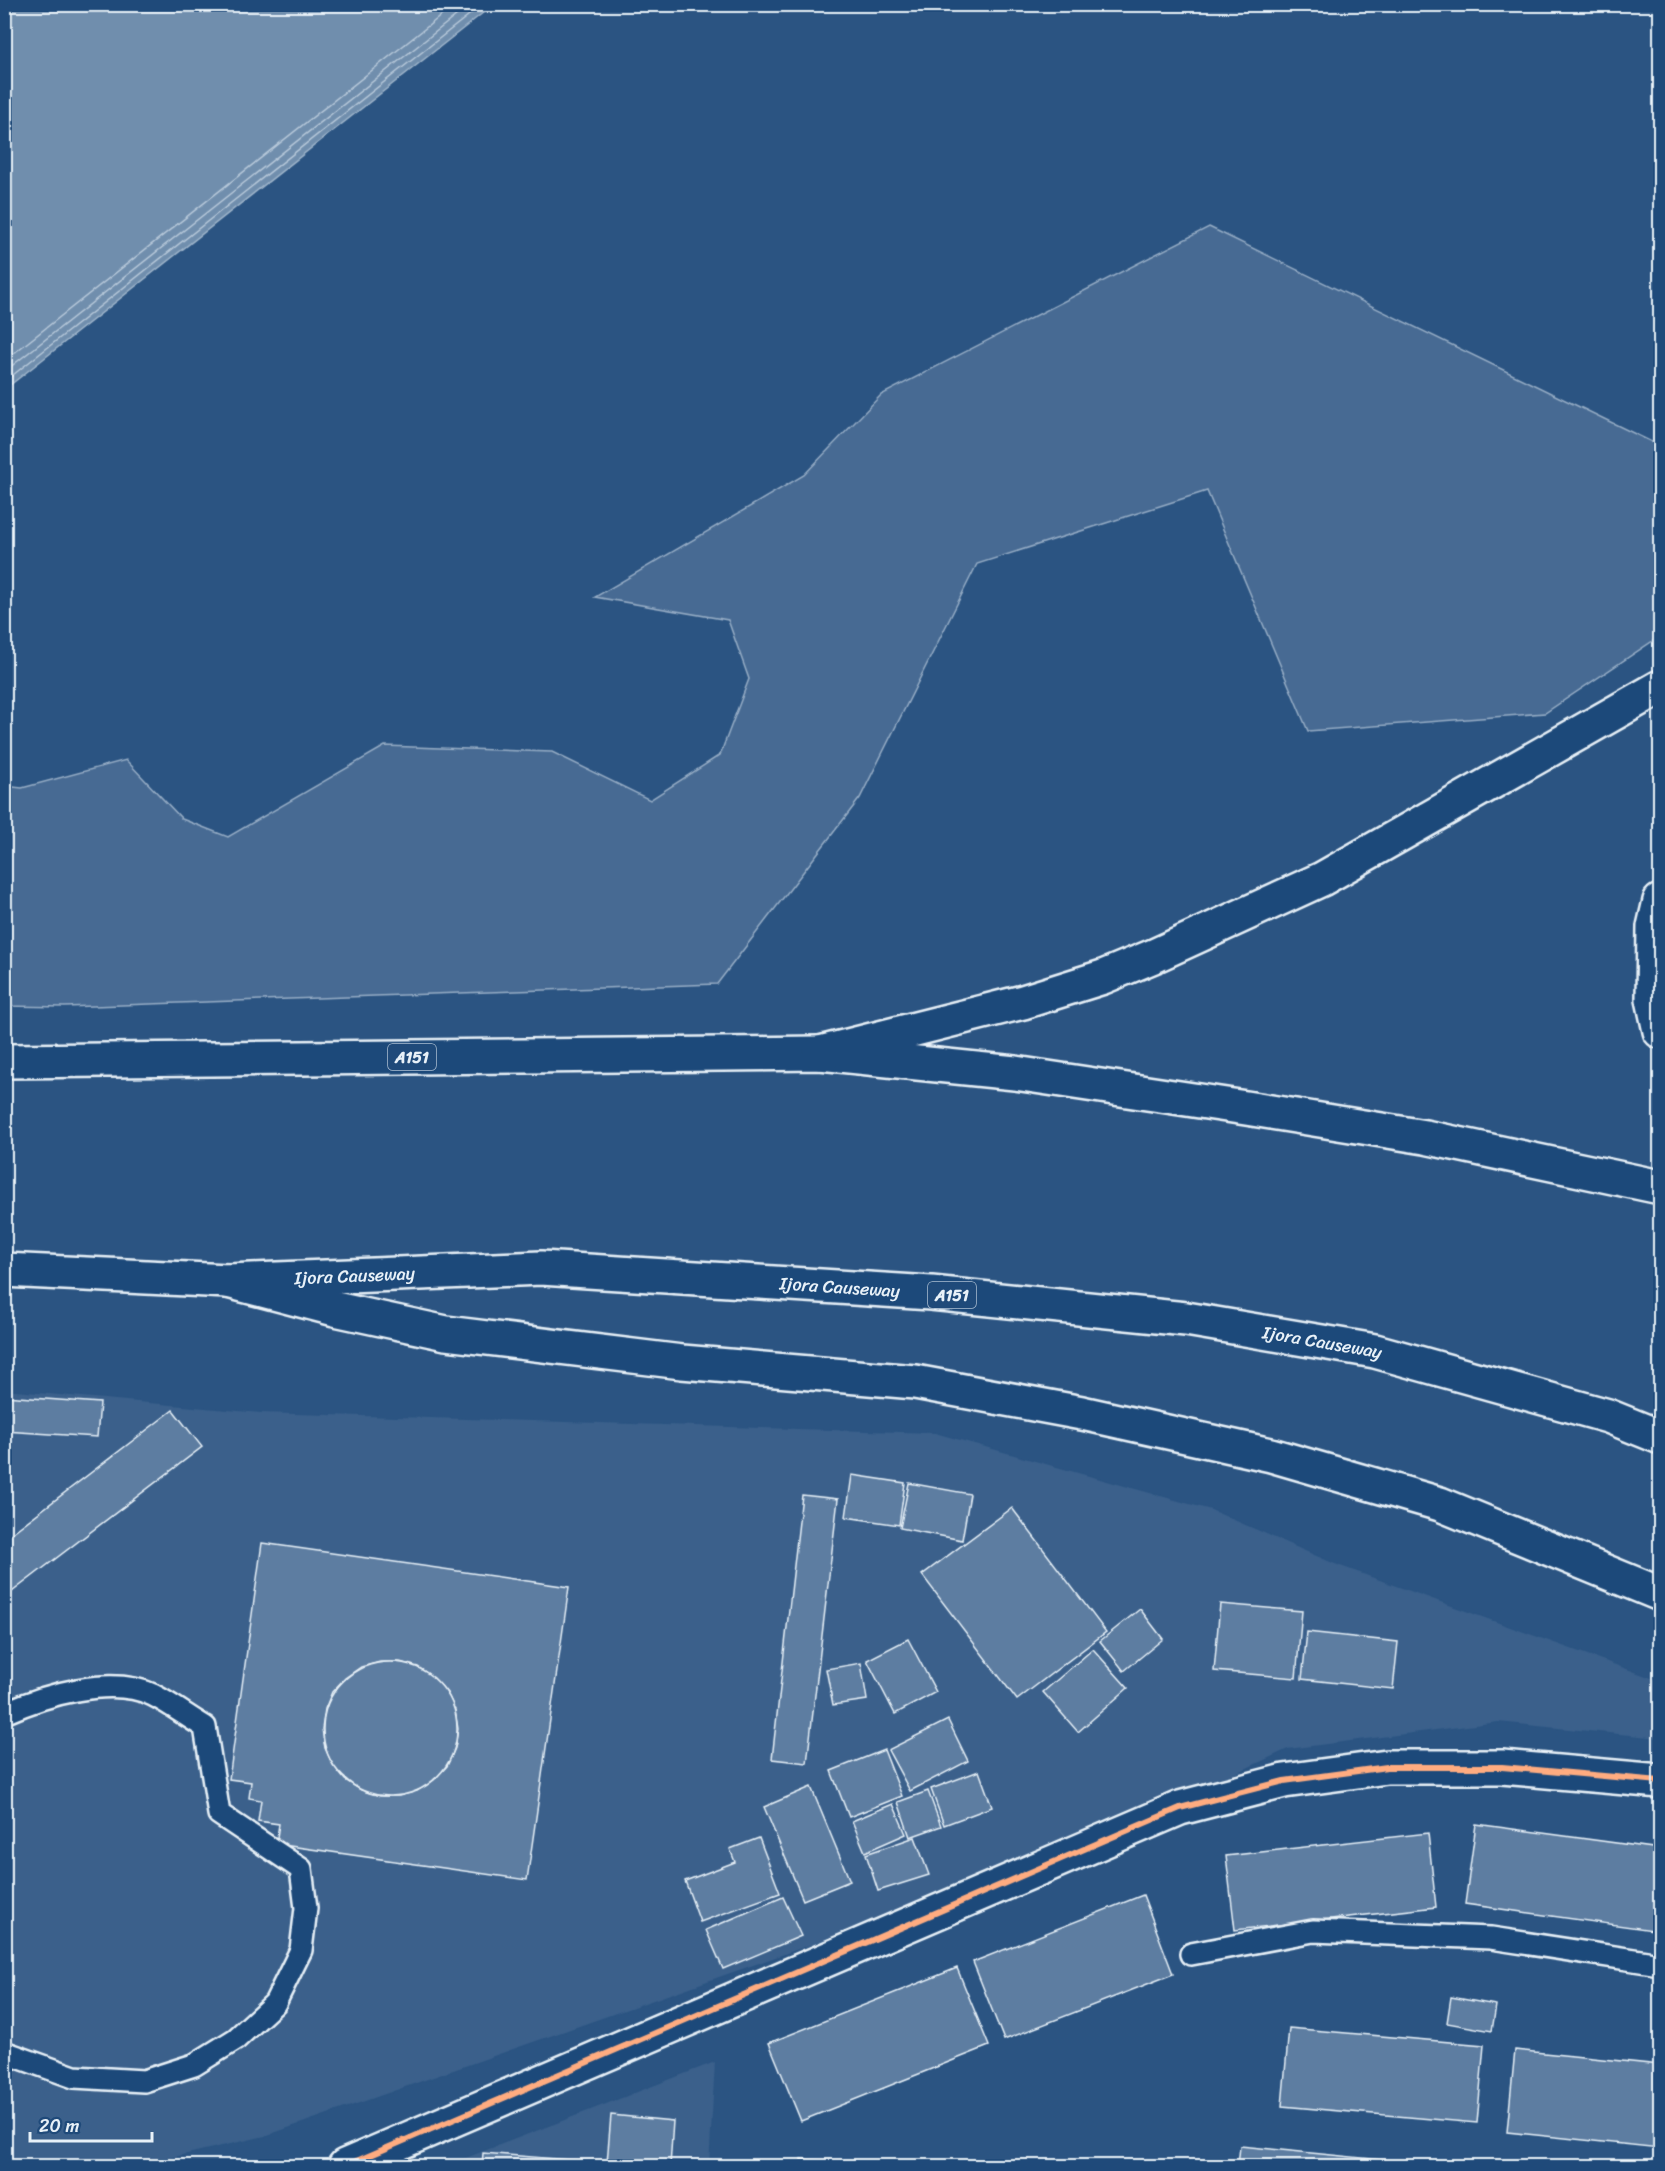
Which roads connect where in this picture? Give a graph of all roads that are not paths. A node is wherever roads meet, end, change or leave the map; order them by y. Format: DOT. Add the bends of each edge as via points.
graph roads {
  1 [pos="1660,687"];
  2 [pos="1660,901"];
  3 [pos="1660,1031"];
  4 [pos="820,1053"];
  5 [pos="4,1061"];
  6 [pos="1660,1187"];
  7 [pos="4,1270"];
  8 [pos="228,1281"];
  9 [pos="1660,1437"];
  10 [pos="1660,1594"];
  11 [pos="4,1713"];
  12 [pos="1660,1781"];
  13 [pos="1191,1954"];
  14 [pos="1660,1964"];
  15 [pos="4,2052"];
  16 [pos="345,2166"];
  1 -- 4 [label="main road" via="1322,879 1213,930 1102,977 1023,1002"];
  2 -- 3 [label="main road" via="1654,927 1653,999"];
  4 -- 5 [label="main road, A151"];
  4 -- 6 [label="main road, A151" via="1014,1073 1246,1108 1425,1137"];
  7 -- 8 [label="main road, Ijora Causeway / A151"];
  8 -- 9 [label="main road, Ijora Causeway / A151" via="541,1268 931,1293 1186,1319 1375,1351 1608,1416"];
  8 -- 10 [label="main road" via="446,1333 682,1362 915,1382 1082,1413 1271,1455 1440,1504"];
  11 -- 15 [label="lane" via="55,1693 120,1686 152,1695 205,1727 219,1814 301,1869 306,1908 301,1950 275,2003 236,2039 194,2065 144,2081 74,2077"];
  12 -- 16 [label="main road" via="1502,1767 1387,1767 1284,1781 1180,1808"];
  13 -- 14 [label="lane" via="1312,1931 1491,1938"];
}
